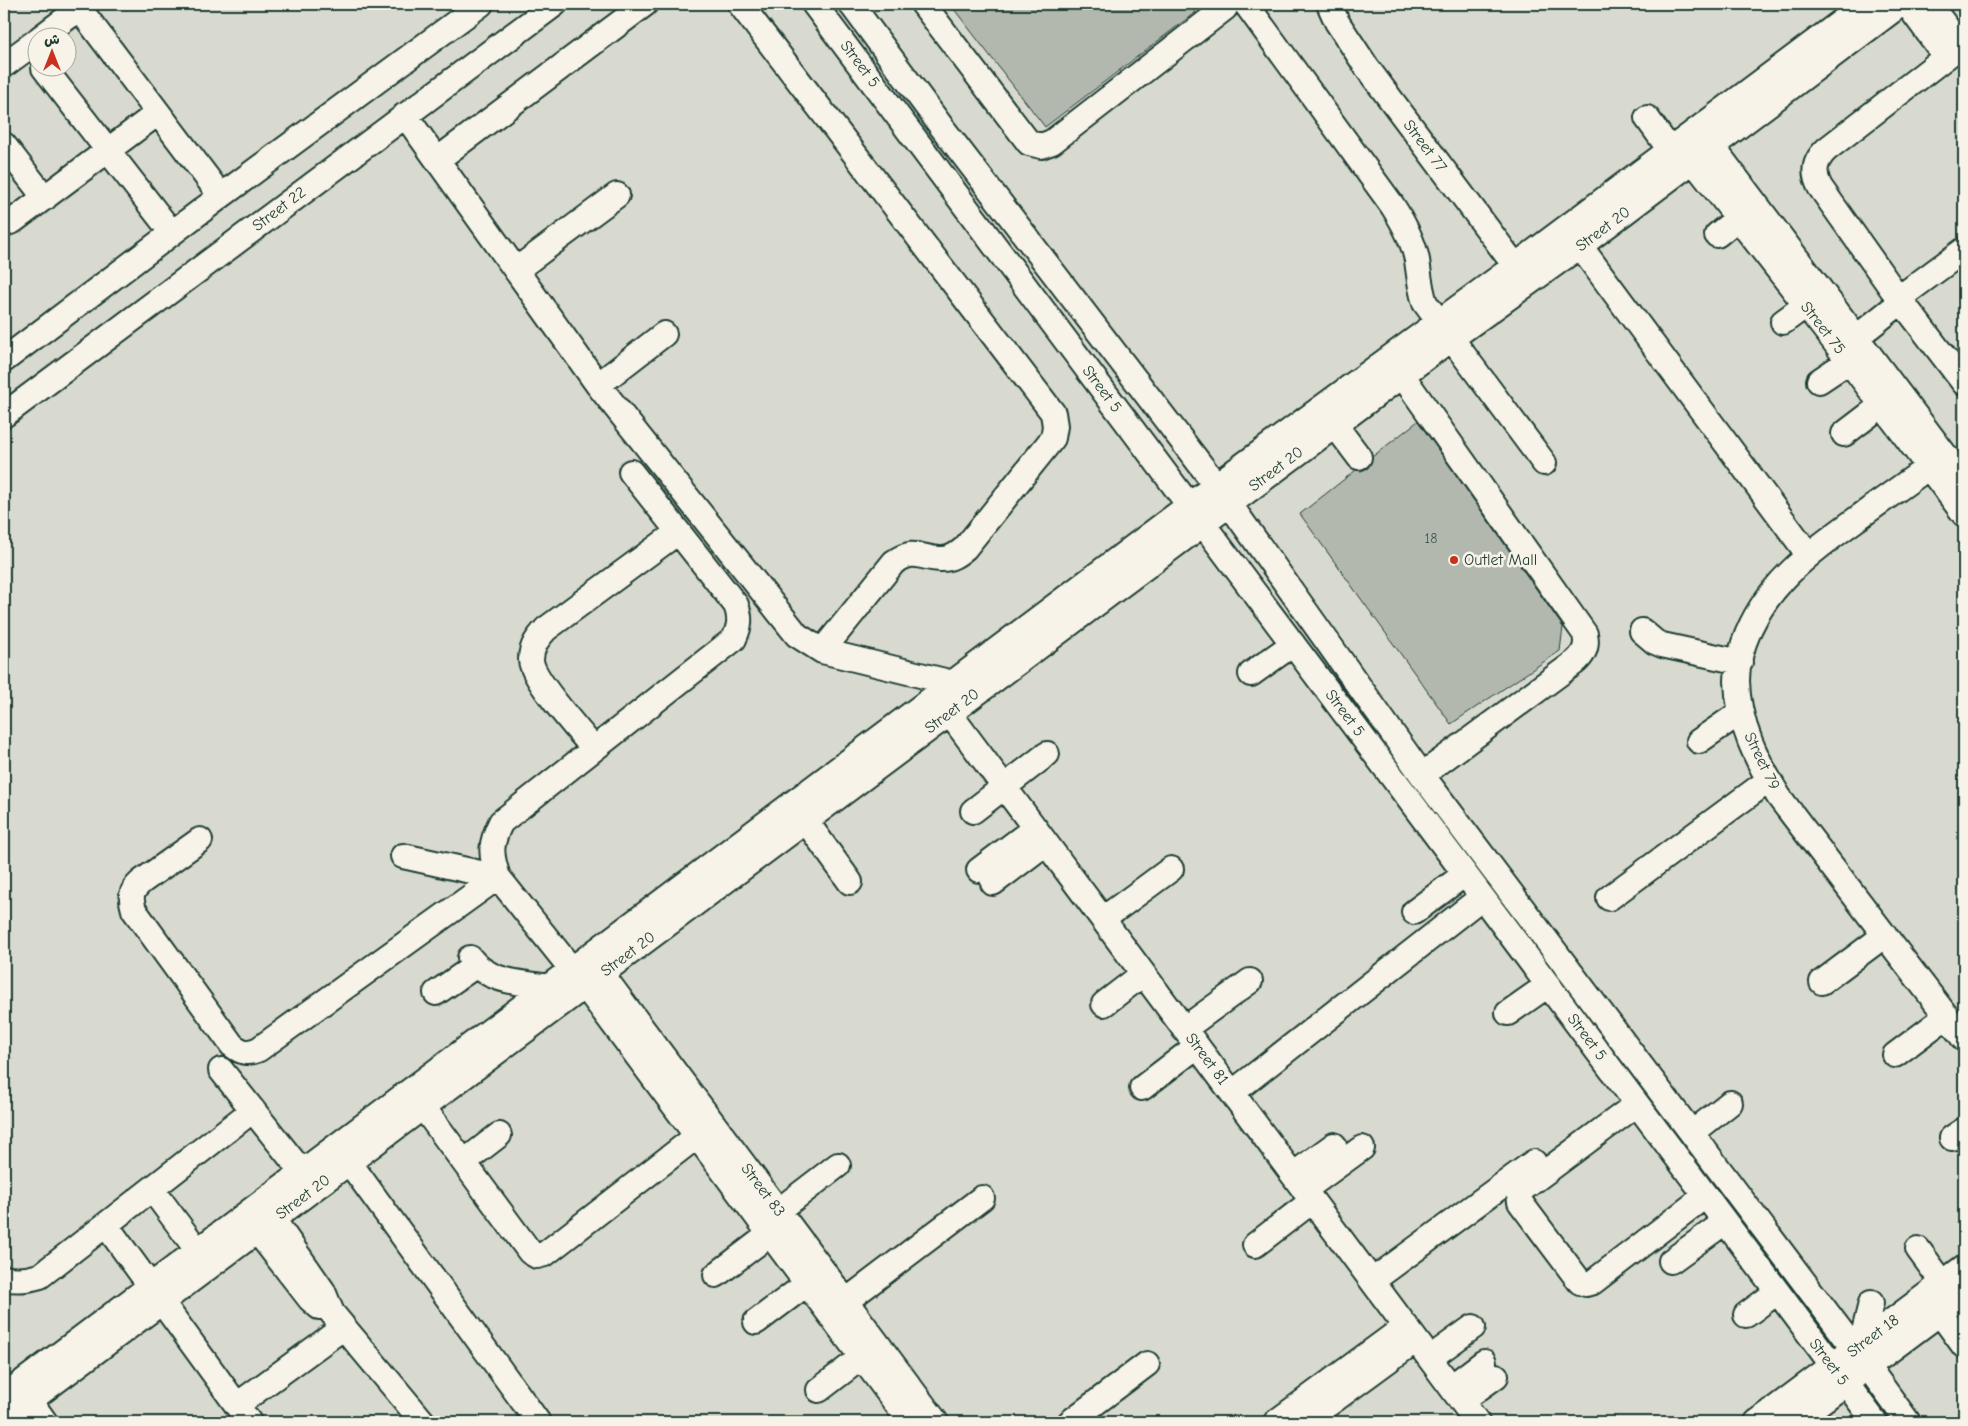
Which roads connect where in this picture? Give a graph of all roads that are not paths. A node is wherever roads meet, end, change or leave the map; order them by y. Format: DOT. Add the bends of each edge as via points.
graph roads {
  1 [pos="481,4"];
  2 [pos="555,4"];
  3 [pos="645,4"];
  4 [pos="740,4"];
  5 [pos="814,4"];
  6 [pos="851,4"];
  7 [pos="923,4"];
  8 [pos="1227,4"];
  9 [pos="1246,4"];
  10 [pos="1329,4"];
  11 [pos="1865,4"];
  12 [pos="1901,4"];
  13 [pos="1907,4"];
  14 [pos="1929,4"];
  15 [pos="78,6"];
  16 [pos="55,28"];
  17 [pos="1959,50"];
  18 [pos="28,51"];
  19 [pos="4,65"];
  20 [pos="52,78"];
  21 [pos="158,113"];
  22 [pos="405,115"];
  23 [pos="1646,118"];
  24 [pos="1705,138"];
  25 [pos="4,145"];
  26 [pos="108,150"];
  27 [pos="1681,151"];
  28 [pos="437,160"];
  29 [pos="617,195"];
  30 [pos="221,196"];
  31 [pos="45,198"];
  32 [pos="1738,218"];
  33 [pos="4,224"];
  34 [pos="172,233"];
  35 [pos="1717,235"];
  36 [pos="1580,246"];
  37 [pos="1964,250"];
  38 [pos="516,270"];
  39 [pos="1522,275"];
  40 [pos="1898,296"];
  41 [pos="1806,305"];
  42 [pos="1783,322"];
  43 [pos="1445,329"];
  44 [pos="1852,330"];
  45 [pos="664,334"];
  46 [pos="4,360"];
  47 [pos="1849,360"];
  48 [pos="1402,375"];
  49 [pos="1819,382"];
  50 [pos="1964,383"];
  51 [pos="598,385"];
  52 [pos="1882,405"];
  53 [pos="4,415"];
  54 [pos="1335,425"];
  55 [pos="1844,434"];
  56 [pos="1359,457"];
  57 [pos="1937,461"];
  58 [pos="1544,463"];
  59 [pos="631,472"];
  60 [pos="1964,480"];
  61 [pos="1223,495"];
  62 [pos="1964,514"];
  63 [pos="1196,515"];
  64 [pos="678,532"];
  65 [pos="1808,554"];
  66 [pos="1642,631"];
  67 [pos="1293,644"];
  68 [pos="822,651"];
  69 [pos="1740,662"];
  70 [pos="1251,674"];
  71 [pos="946,697"];
  72 [pos="1741,712"];
  73 [pos="1699,741"];
  74 [pos="594,749"];
  75 [pos="1047,754"];
  76 [pos="1422,775"];
  77 [pos="1769,780"];
  78 [pos="1004,787"];
  79 [pos="972,811"];
  80 [pos="806,821"];
  81 [pos="1040,835"];
  82 [pos="200,840"];
  83 [pos="403,856"];
  84 [pos="1171,869"];
  85 [pos="1465,874"];
  86 [pos="498,877"];
  87 [pos="986,877"];
  88 [pos="850,882"];
  89 [pos="1482,897"];
  90 [pos="1609,898"];
  91 [pos="1414,912"];
  92 [pos="1103,919"];
  93 [pos="1885,935"];
  94 [pos="587,972"];
  95 [pos="1144,974"];
  96 [pos="1250,981"];
  97 [pos="1822,982"];
  98 [pos="549,987"];
  99 [pos="1551,990"];
  100 [pos="436,993"];
  101 [pos="1104,1004"];
  102 [pos="1947,1016"];
  103 [pos="1514,1017"];
  104 [pos="1191,1037"];
  105 [pos="1964,1038"];
  106 [pos="1895,1055"];
  107 [pos="472,1057"];
  108 [pos="221,1070"];
  109 [pos="1653,1083"];
  110 [pos="1142,1088"];
  111 [pos="1232,1093"];
  112 [pos="1633,1099"];
  113 [pos="1730,1102"];
  114 [pos="424,1107"];
  115 [pos="253,1110"];
  116 [pos="1692,1133"];
  117 [pos="499,1135"];
  118 [pos="697,1136"];
  119 [pos="1334,1145"];
  120 [pos="1362,1148"];
  121 [pos="349,1162"];
  122 [pos="464,1162"];
  123 [pos="838,1166"];
  124 [pos="302,1172"];
  125 [pos="152,1188"];
  126 [pos="1303,1189"];
  127 [pos="1705,1196"];
  128 [pos="982,1198"];
  129 [pos="778,1210"];
  130 [pos="1725,1222"];
  131 [pos="106,1225"];
  132 [pos="265,1225"];
  133 [pos="770,1234"];
  134 [pos="1255,1245"];
  135 [pos="1918,1249"];
  136 [pos="198,1251"];
  137 [pos="1430,1256"];
  138 [pos="1671,1261"];
  139 [pos="1964,1267"];
  140 [pos="716,1275"];
  141 [pos="815,1277"];
  142 [pos="4,1278"];
  143 [pos="1943,1283"];
  144 [pos="1376,1286"];
  145 [pos="1778,1292"];
  146 [pos="156,1294"];
  147 [pos="1964,1295"];
  148 [pos="846,1301"];
  149 [pos="1871,1304"];
  150 [pos="1940,1313"];
  151 [pos="1746,1315"];
  152 [pos="338,1320"];
  153 [pos="756,1322"];
  154 [pos="1473,1326"];
  155 [pos="1417,1342"];
  156 [pos="1964,1346"];
  157 [pos="1861,1354"];
  158 [pos="862,1357"];
  159 [pos="1147,1364"];
  160 [pos="1490,1369"];
  161 [pos="1839,1375"];
  162 [pos="819,1390"];
  163 [pos="1456,1394"];
  164 [pos="30,1401"];
  165 [pos="5,1412"];
  166 [pos="243,1414"];
  167 [pos="45,1422"];
  168 [pos="423,1422"];
  169 [pos="538,1422"];
  170 [pos="910,1422"];
  171 [pos="936,1422"];
  172 [pos="1070,1422"];
  173 [pos="1276,1422"];
  174 [pos="1304,1422"];
  175 [pos="1477,1422"];
  176 [pos="1757,1422"];
  177 [pos="1794,1422"];
  178 [pos="1875,1422"];
  179 [pos="1908,1422"];
  1 -- 30 [label="street"];
  2 -- 22 [label="street, Street 22"];
  3 -- 28 [label="street"];
  4 -- 68 [label="street" via="1053,413 1055,426 1053,438 965,548 941,560 916,554 894,562"];
  5 -- 63 [label="street, Street 5"];
  6 -- 61 [label="street, Street 5"];
  7 -- 8 [label="street" via="1029,143 1041,146 1052,142"];
  9 -- 43 [label="street" via="1403,222 1412,241 1425,302"];
  10 -- 39 [label="street, Street 77" via="1368,69"];
  11 -- 24 [label="street, Street 20"];
  12 -- 24 [label="street, Street 20"];
  13 -- 17 [label="street"];
  14 -- 17 [label="street"];
  15 -- 16 [label="street"];
  15 -- 21 [label="street"];
  17 -- 40 [label="street" via="1827,149 1816,162 1816,179 1820,187"];
  18 -- 19 [label="street"];
  20 -- 26 [label="street"];
  21 -- 26 [label="street"];
  21 -- 30 [label="street"];
  22 -- 28 [label="street"];
  22 -- 53 [label="street, Street 22"];
  23 -- 27 [label="street, Street 75"];
  24 -- 27 [label="street, Street 20"];
  24 -- 44 [label="street, Street 75"];
  25 -- 31 [label="street"];
  26 -- 31 [label="street"];
  26 -- 34 [label="street"];
  27 -- 32 [label="street, Street 75"];
  27 -- 36 [label="street, Street 20"];
  27 -- 39 [label="street, Street 20"];
  28 -- 38 [label="street"];
  29 -- 38 [label="street"];
  30 -- 34 [label="street"];
  31 -- 33 [label="street" via="13,222"];
  32 -- 35 [label="street"];
  32 -- 41 [label="street, Street 75" via="1759,258"];
  34 -- 46 [label="street"];
  36 -- 39 [label="street, Street 20"];
  36 -- 65 [label="street"];
  37 -- 40 [label="street"];
  38 -- 51 [label="street"];
  39 -- 43 [label="street, Street 20"];
  40 -- 44 [label="street"];
  40 -- 50 [label="street"];
  41 -- 42 [label="street"];
  41 -- 47 [label="street, Street 75"];
  43 -- 48 [label="street, Street 20"];
  43 -- 58 [label="street"];
  43 -- 61 [label="street, Street 20"];
  44 -- 57 [label="street, Street 75"];
  45 -- 51 [label="street"];
  47 -- 49 [label="street"];
  47 -- 52 [label="street, Street 75"];
  48 -- 54 [label="street, Street 20"];
  48 -- 76 [label="street" via="1585,634 1586,640 1584,653 1574,663"];
  51 -- 68 [label="street" via="796,635"];
  52 -- 55 [label="street"];
  52 -- 57 [label="street, Street 75"];
  54 -- 56 [label="street"];
  54 -- 61 [label="street, Street 20"];
  57 -- 60 [label="street, Street 75"];
  57 -- 62 [label="street, Street 75"];
  57 -- 65 [label="street, Street 79"];
  59 -- 64 [label="street"];
  61 -- 63 [label="street, Street 20"];
  61 -- 76 [label="street, Street 5"];
  63 -- 67 [label="street, Street 5"];
  63 -- 71 [label="street, Street 20"];
  64 -- 74 [label="street" via="736,605 740,616 739,628 734,639"];
  64 -- 74 [label="street" via="546,629 535,643 531,660 537,678"];
  65 -- 69 [label="street, Street 79" via="1760,607 1749,629"];
  66 -- 69 [label="street" via="1655,642"];
  67 -- 70 [label="street"];
  67 -- 85 [label="street, Street 5"];
  68 -- 71 [label="street"];
  69 -- 72 [label="street, Street 79" via="1737,678"];
  71 -- 78 [label="street, Street 81"];
  71 -- 80 [label="street, Street 20"];
  71 -- 94 [label="street, Street 20"];
  72 -- 73 [label="street"];
  72 -- 77 [label="street, Street 79" via="1752,747"];
  74 -- 86 [label="street" via="501,822 493,839 492,858"];
  75 -- 78 [label="street"];
  76 -- 109 [label="street, Street 5"];
  77 -- 90 [label="street"];
  77 -- 93 [label="street, Street 79"];
  78 -- 79 [label="street"];
  78 -- 81 [label="street, Street 81"];
  80 -- 88 [label="street"];
  80 -- 94 [label="street, Street 20"];
  81 -- 87 [label="street"];
  81 -- 92 [label="street, Street 81"];
  82 -- 86 [label="street" via="141,882 133,890 130,900 232,1045 250,1053 260,1050"];
  83 -- 86 [label="street"];
  84 -- 92 [label="street"];
  85 -- 89 [label="street, Street 5"];
  85 -- 91 [label="street"];
  86 -- 94 [label="street"];
  89 -- 99 [label="street, Street 5"];
  89 -- 111 [label="street"];
  92 -- 95 [label="street, Street 81"];
  93 -- 97 [label="street"];
  93 -- 102 [label="street, Street 79"];
  94 -- 98 [label="street, Street 20"];
  94 -- 107 [label="street, Street 20"];
  94 -- 118 [label="street, Street 83"];
  94 -- 129 [label="street, Street 83"];
  95 -- 101 [label="street"];
  95 -- 104 [label="street, Street 81"];
  96 -- 104 [label="street"];
  98 -- 100 [label="street" via="492,977 473,962"];
  98 -- 107 [label="street, Street 20"];
  99 -- 103 [label="street"];
  99 -- 112 [label="street, Street 5"];
  102 -- 105 [label="street, Street 79"];
  102 -- 106 [label="street"];
  104 -- 110 [label="street"];
  104 -- 111 [label="street, Street 81"];
  107 -- 114 [label="street, Street 20"];
  107 -- 124 [label="street, Street 20"];
  108 -- 115 [label="street"];
  109 -- 112 [label="street"];
  109 -- 116 [label="street, Street 5"];
  111 -- 126 [label="street, Street 81"];
  112 -- 127 [label="street, Street 5"];
  112 -- 127 [label="street" via="1524,1188 1519,1194 1520,1202 1580,1282 1586,1284 1593,1282"];
  112 -- 144 [label="street"];
  113 -- 116 [label="street"];
  114 -- 121 [label="street, Street 20"];
  114 -- 122 [label="street"];
  115 -- 124 [label="street"];
  115 -- 125 [label="street"];
  116 -- 157 [label="street, Street 5"];
  117 -- 122 [label="street"];
  118 -- 122 [label="street" via="545,1254 537,1256 530,1252"];
  118 -- 133 [label="street, Street 83"];
  119 -- 126 [label="street"];
  120 -- 126 [label="street"];
  121 -- 132 [label="street, Street 20"];
  121 -- 169 [label="street"];
  123 -- 129 [label="street"];
  124 -- 136 [label="street, Street 20"];
  125 -- 131 [label="street"];
  125 -- 136 [label="street"];
  126 -- 134 [label="street"];
  126 -- 144 [label="street, Street 81"];
  127 -- 130 [label="street, Street 5"];
  128 -- 148 [label="street"];
  129 -- 141 [label="street, Street 83"];
  130 -- 138 [label="street"];
  130 -- 145 [label="street, Street 5"];
  131 -- 142 [label="street" via="40,1276 26,1280"];
  131 -- 146 [label="street"];
  132 -- 146 [label="street, Street 20"];
  132 -- 152 [label="street" via="310,1299"];
  133 -- 140 [label="street"];
  133 -- 141 [label="street, Street 83"];
  135 -- 143 [label="street"];
  136 -- 146 [label="street, Street 20"];
  137 -- 144 [label="street"];
  139 -- 143 [label="street, Street 18"];
  141 -- 148 [label="street, Street 83"];
  141 -- 153 [label="street"];
  141 -- 158 [label="street, Street 83"];
  143 -- 157 [label="street, Street 18"];
  144 -- 155 [label="street, Street 81"];
  145 -- 151 [label="street"];
  145 -- 161 [label="street, Street 5"];
  146 -- 164 [label="street, Street 20"];
  146 -- 165 [label="street, Street 20"];
  146 -- 166 [label="street"];
  147 -- 150 [label="street, Street 18"];
  148 -- 171 [label="street, Street 83"];
  149 -- 157 [label="street"];
  150 -- 156 [label="street"];
  150 -- 157 [label="street, Street 18"];
  152 -- 166 [label="street"];
  152 -- 168 [label="street"];
  154 -- 155 [label="street"];
  155 -- 163 [label="street, Street 81"];
  155 -- 173 [label="street"];
  155 -- 174 [label="street"];
  157 -- 161 [label="street, Street 18"];
  157 -- 179 [label="street, Street 5"];
  158 -- 162 [label="street"];
  158 -- 170 [label="street, Street 83"];
  159 -- 172 [label="street"];
  160 -- 163 [label="street"];
  161 -- 176 [label="street, Street 18"];
  161 -- 177 [label="street, Street 18"];
  161 -- 178 [label="street, Street 5"];
  163 -- 175 [label="street, Street 81"];
  164 -- 165 [label="street, Street 20"];
  164 -- 167 [label="street"];
}
